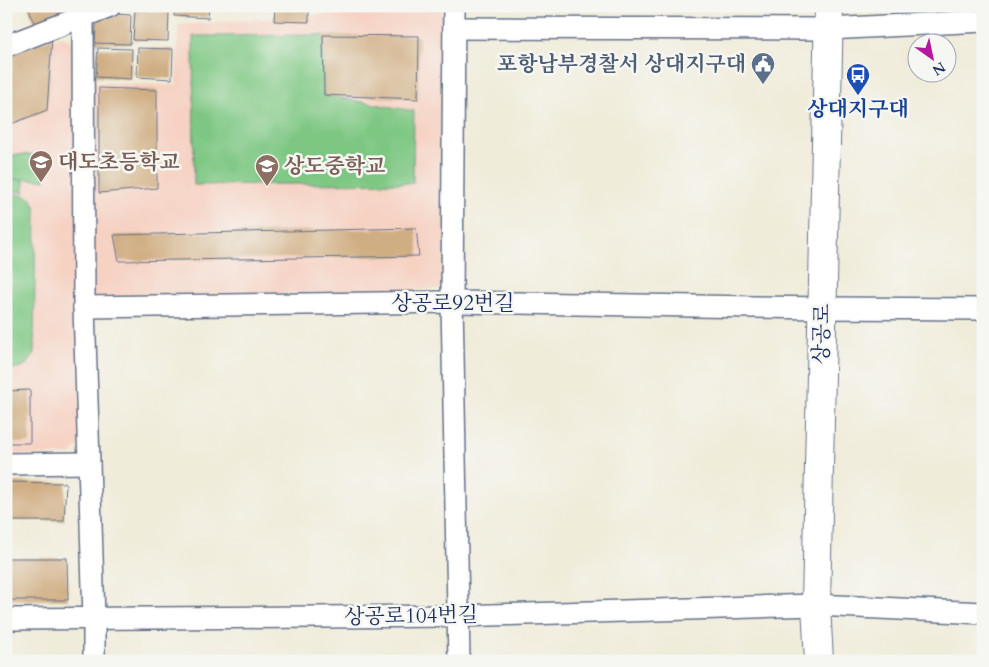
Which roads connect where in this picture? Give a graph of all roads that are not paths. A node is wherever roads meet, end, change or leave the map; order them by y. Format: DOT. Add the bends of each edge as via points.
graph roads {
  1 [pos="110,6"];
  2 [pos="454,6"];
  3 [pos="82,11"];
  4 [pos="828,18"];
  5 [pos="983,21"];
  6 [pos="454,28"];
  7 [pos="6,46"];
  8 [pos="452,302"];
  9 [pos="84,307"];
  10 [pos="823,308"];
  11 [pos="983,309"];
  12 [pos="89,463"];
  13 [pos="6,464"];
  14 [pos="816,605"];
  15 [pos="983,613"];
  16 [pos="458,616"];
  17 [pos="6,618"];
  18 [pos="94,618"];
  19 [pos="94,661"];
  20 [pos="459,661"];
  21 [pos="819,661"];
  1 -- 3 [label="street"];
  2 -- 6 [label="street"];
  3 -- 7 [label="street"];
  3 -- 9 [label="street"];
  4 -- 5 [label="street"];
  4 -- 6 [label="street"];
  4 -- 10 [label="main road, 상공로"];
  6 -- 8 [label="street"];
  8 -- 9 [label="street, 상공로92번길"];
  8 -- 10 [label="street, 상공로92번길"];
  8 -- 16 [label="street"];
  9 -- 12 [label="street"];
  10 -- 11 [label="street, 상공로92번길"];
  10 -- 14 [label="main road, 상공로"];
  12 -- 13 [label="street"];
  12 -- 18 [label="street"];
  14 -- 15 [label="street, 상공로104번길"];
  14 -- 16 [label="street, 상공로104번길"];
  14 -- 21 [label="main road, 상공로"];
  16 -- 18 [label="street, 상공로104번길"];
  16 -- 20 [label="street"];
  17 -- 18 [label="street, 상공로104번길"];
  18 -- 19 [label="street"];
}
